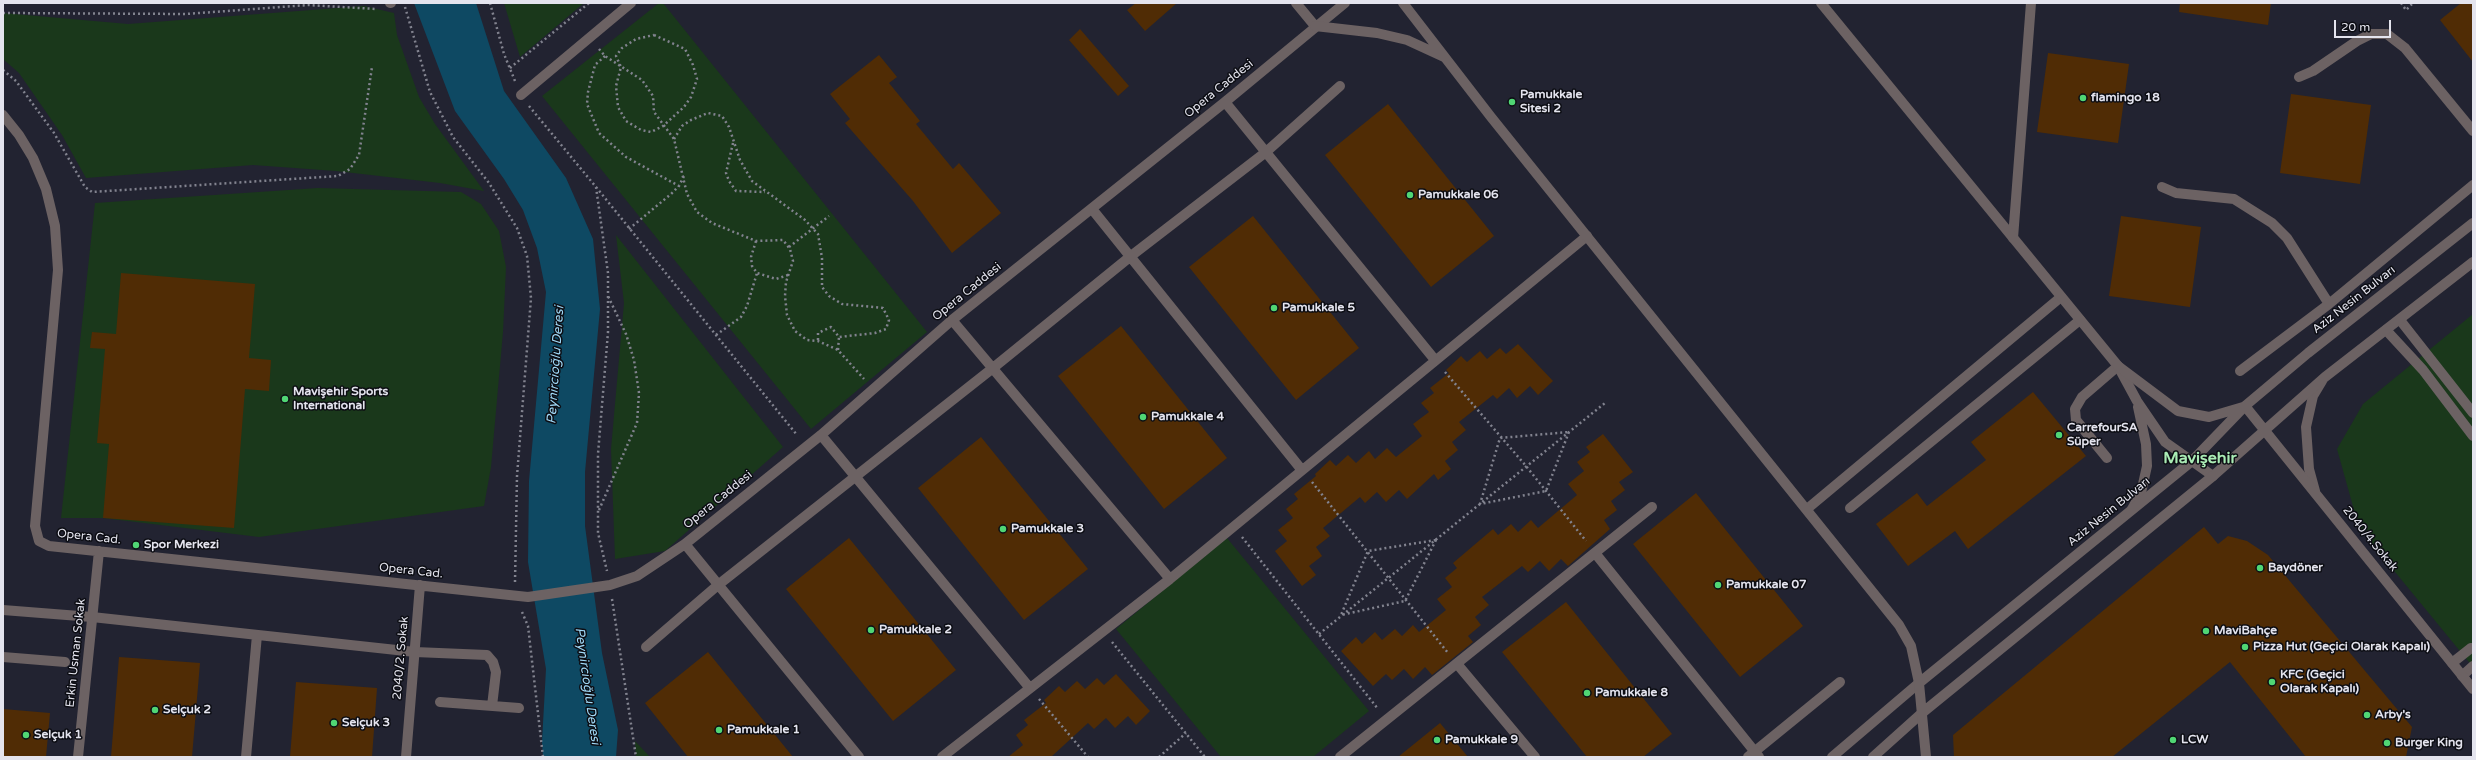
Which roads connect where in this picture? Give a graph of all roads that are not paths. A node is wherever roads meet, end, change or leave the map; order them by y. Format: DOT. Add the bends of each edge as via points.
graph roads {
  1 [pos="631,3"];
  2 [pos="1296,3"];
  3 [pos="1345,3"];
  4 [pos="1403,3"];
  5 [pos="1821,3"];
  6 [pos="2031,3"];
  7 [pos="1315,26"];
  8 [pos="1446,58"];
  9 [pos="2299,76"];
  10 [pos="1340,86"];
  11 [pos="521,95"];
  12 [pos="1225,102"];
  13 [pos="3,116"];
  14 [pos="2473,131"];
  15 [pos="1266,152"];
  16 [pos="2473,185"];
  17 [pos="2162,187"];
  18 [pos="1092,209"];
  19 [pos="2473,223"];
  20 [pos="1587,236"];
  21 [pos="2013,238"];
  22 [pos="1130,256"];
  23 [pos="2473,262"];
  24 [pos="2061,297"];
  25 [pos="2329,304"];
  26 [pos="952,320"];
  27 [pos="2080,320"];
  28 [pos="2400,320"];
  29 [pos="2386,330"];
  30 [pos="1435,360"];
  31 [pos="2118,366"];
  32 [pos="993,368"];
  33 [pos="2240,371"];
  34 [pos="2325,377"];
  35 [pos="2137,401"];
  36 [pos="2245,406"];
  37 [pos="2473,413"];
  38 [pos="2265,430"];
  39 [pos="821,435"];
  40 [pos="2473,436"];
  41 [pos="2106,458"];
  42 [pos="2192,461"];
  43 [pos="1301,469"];
  44 [pos="2213,476"];
  45 [pos="856,477"];
  46 [pos="2315,491"];
  47 [pos="1652,507"];
  48 [pos="1850,508"];
  49 [pos="1807,509"];
  50 [pos="2131,511"];
  51 [pos="685,544"];
  52 [pos="99,551"];
  53 [pos="1595,553"];
  54 [pos="1170,579"];
  55 [pos="420,585"];
  56 [pos="718,585"];
  57 [pos="528,597"];
  58 [pos="3,610"];
  59 [pos="92,616"];
  60 [pos="257,635"];
  61 [pos="646,647"];
  62 [pos="2470,648"];
  63 [pos="415,652"];
  64 [pos="3,657"];
  65 [pos="65,662"];
  66 [pos="2452,663"];
  67 [pos="1458,664"];
  68 [pos="2473,666"];
  69 [pos="2462,676"];
  70 [pos="1840,682"];
  71 [pos="1919,683"];
  72 [pos="1029,687"];
  73 [pos="2473,689"];
  74 [pos="440,702"];
  75 [pos="492,706"];
  76 [pos="519,708"];
  77 [pos="1922,713"];
  78 [pos="1754,755"];
  79 [pos="78,757"];
  80 [pos="246,757"];
  81 [pos="406,757"];
  82 [pos="859,757"];
  83 [pos="942,757"];
  84 [pos="1340,757"];
  85 [pos="1535,757"];
  86 [pos="1832,757"];
  87 [pos="1873,757"];
  88 [pos="1926,757"];
  1 -- 11 [label="street"];
  2 -- 7 [label="street"];
  3 -- 7 [label="street, Opera Caddesi"];
  4 -- 8 [label="street"];
  5 -- 21 [label="street"];
  6 -- 21 [label="street"];
  7 -- 8 [label="street" via="1377,33 1407,40"];
  7 -- 12 [label="street, Opera Caddesi"];
  8 -- 20 [label="street"];
  9 -- 14 [label="street" via="2313,71 2371,34 2387,34 2405,48"];
  10 -- 15 [label="street"];
  12 -- 15 [label="street"];
  12 -- 18 [label="street, Opera Caddesi"];
  13 -- 52 [label="street, Opera Cad." via="33,158 46,189 55,226 58,270 35,531 39,541 49,546"];
  15 -- 22 [label="street"];
  15 -- 30 [label="street"];
  16 -- 25 [label="street"];
  17 -- 25 [label="street" via="2176,192 2234,199 2272,222 2287,238"];
  18 -- 22 [label="street"];
  18 -- 26 [label="street, Opera Caddesi"];
  19 -- 36 [label="street, Aziz Nesin Bulvarı"];
  20 -- 30 [label="street"];
  20 -- 49 [label="street"];
  21 -- 24 [label="street"];
  22 -- 32 [label="street"];
  22 -- 43 [label="street"];
  23 -- 28 [label="street"];
  24 -- 27 [label="street"];
  24 -- 49 [label="street"];
  25 -- 33 [label="street"];
  26 -- 32 [label="street"];
  26 -- 39 [label="street, Opera Caddesi"];
  27 -- 31 [label="street"];
  27 -- 48 [label="street"];
  28 -- 29 [label="street"];
  28 -- 37 [label="street"];
  29 -- 34 [label="street"];
  29 -- 40 [label="street" via="2423,370"];
  30 -- 43 [label="street"];
  31 -- 35 [label="street"];
  31 -- 36 [label="street" via="2178,411 2209,417"];
  31 -- 41 [label="street" via="2082,396 2075,409 2076,420"];
  32 -- 45 [label="street"];
  32 -- 54 [label="street"];
  34 -- 38 [label="street"];
  34 -- 46 [label="street" via="2312,396 2306,426 2309,469"];
  35 -- 42 [label="street" via="2164,442"];
  35 -- 50 [label="street" via="2146,444 2147,466 2141,493"];
  36 -- 38 [label="street, 2040/4.Sokak"];
  36 -- 42 [label="street, Aziz Nesin Bulvarı"];
  38 -- 44 [label="street"];
  38 -- 46 [label="street, 2040/4.Sokak"];
  39 -- 45 [label="street"];
  39 -- 51 [label="street, Opera Caddesi"];
  42 -- 44 [label="street"];
  42 -- 50 [label="street, Aziz Nesin Bulvarı"];
  43 -- 54 [label="street"];
  44 -- 77 [label="street"];
  45 -- 56 [label="street"];
  45 -- 72 [label="street"];
  46 -- 66 [label="street, 2040/4.Sokak"];
  47 -- 53 [label="street"];
  49 -- 71 [label="street" via="1899,625 1911,646"];
  50 -- 71 [label="street, Aziz Nesin Bulvarı"];
  51 -- 56 [label="street"];
  51 -- 57 [label="street, Opera Caddesi" via="637,576 610,585"];
  52 -- 55 [label="street, Opera Cad."];
  52 -- 59 [label="street, Erkin Usman Sokak"];
  53 -- 67 [label="street"];
  53 -- 78 [label="street"];
  54 -- 72 [label="street"];
  55 -- 57 [label="street, Opera Cad."];
  55 -- 63 [label="street, 2040/2. Sokak"];
  56 -- 61 [label="street"];
  56 -- 82 [label="street"];
  58 -- 59 [label="street"];
  59 -- 60 [label="street"];
  59 -- 79 [label="street, Erkin Usman Sokak"];
  60 -- 63 [label="street"];
  60 -- 80 [label="street"];
  62 -- 66 [label="street"];
  63 -- 75 [label="street" via="487,655 493,662 496,672"];
  63 -- 81 [label="street, 2040/2. Sokak"];
  64 -- 65 [label="street"];
  66 -- 69 [label="street, 2040/4.Sokak"];
  67 -- 84 [label="street"];
  67 -- 85 [label="street"];
  68 -- 69 [label="street"];
  69 -- 73 [label="street, 2040/4.Sokak"];
  70 -- 78 [label="street"];
  71 -- 77 [label="street"];
  71 -- 86 [label="street, Aziz Nesin Bulvarı"];
  72 -- 83 [label="street"];
  74 -- 75 [label="street"];
  75 -- 76 [label="street"];
  77 -- 87 [label="street"];
  77 -- 88 [label="street"];
}
